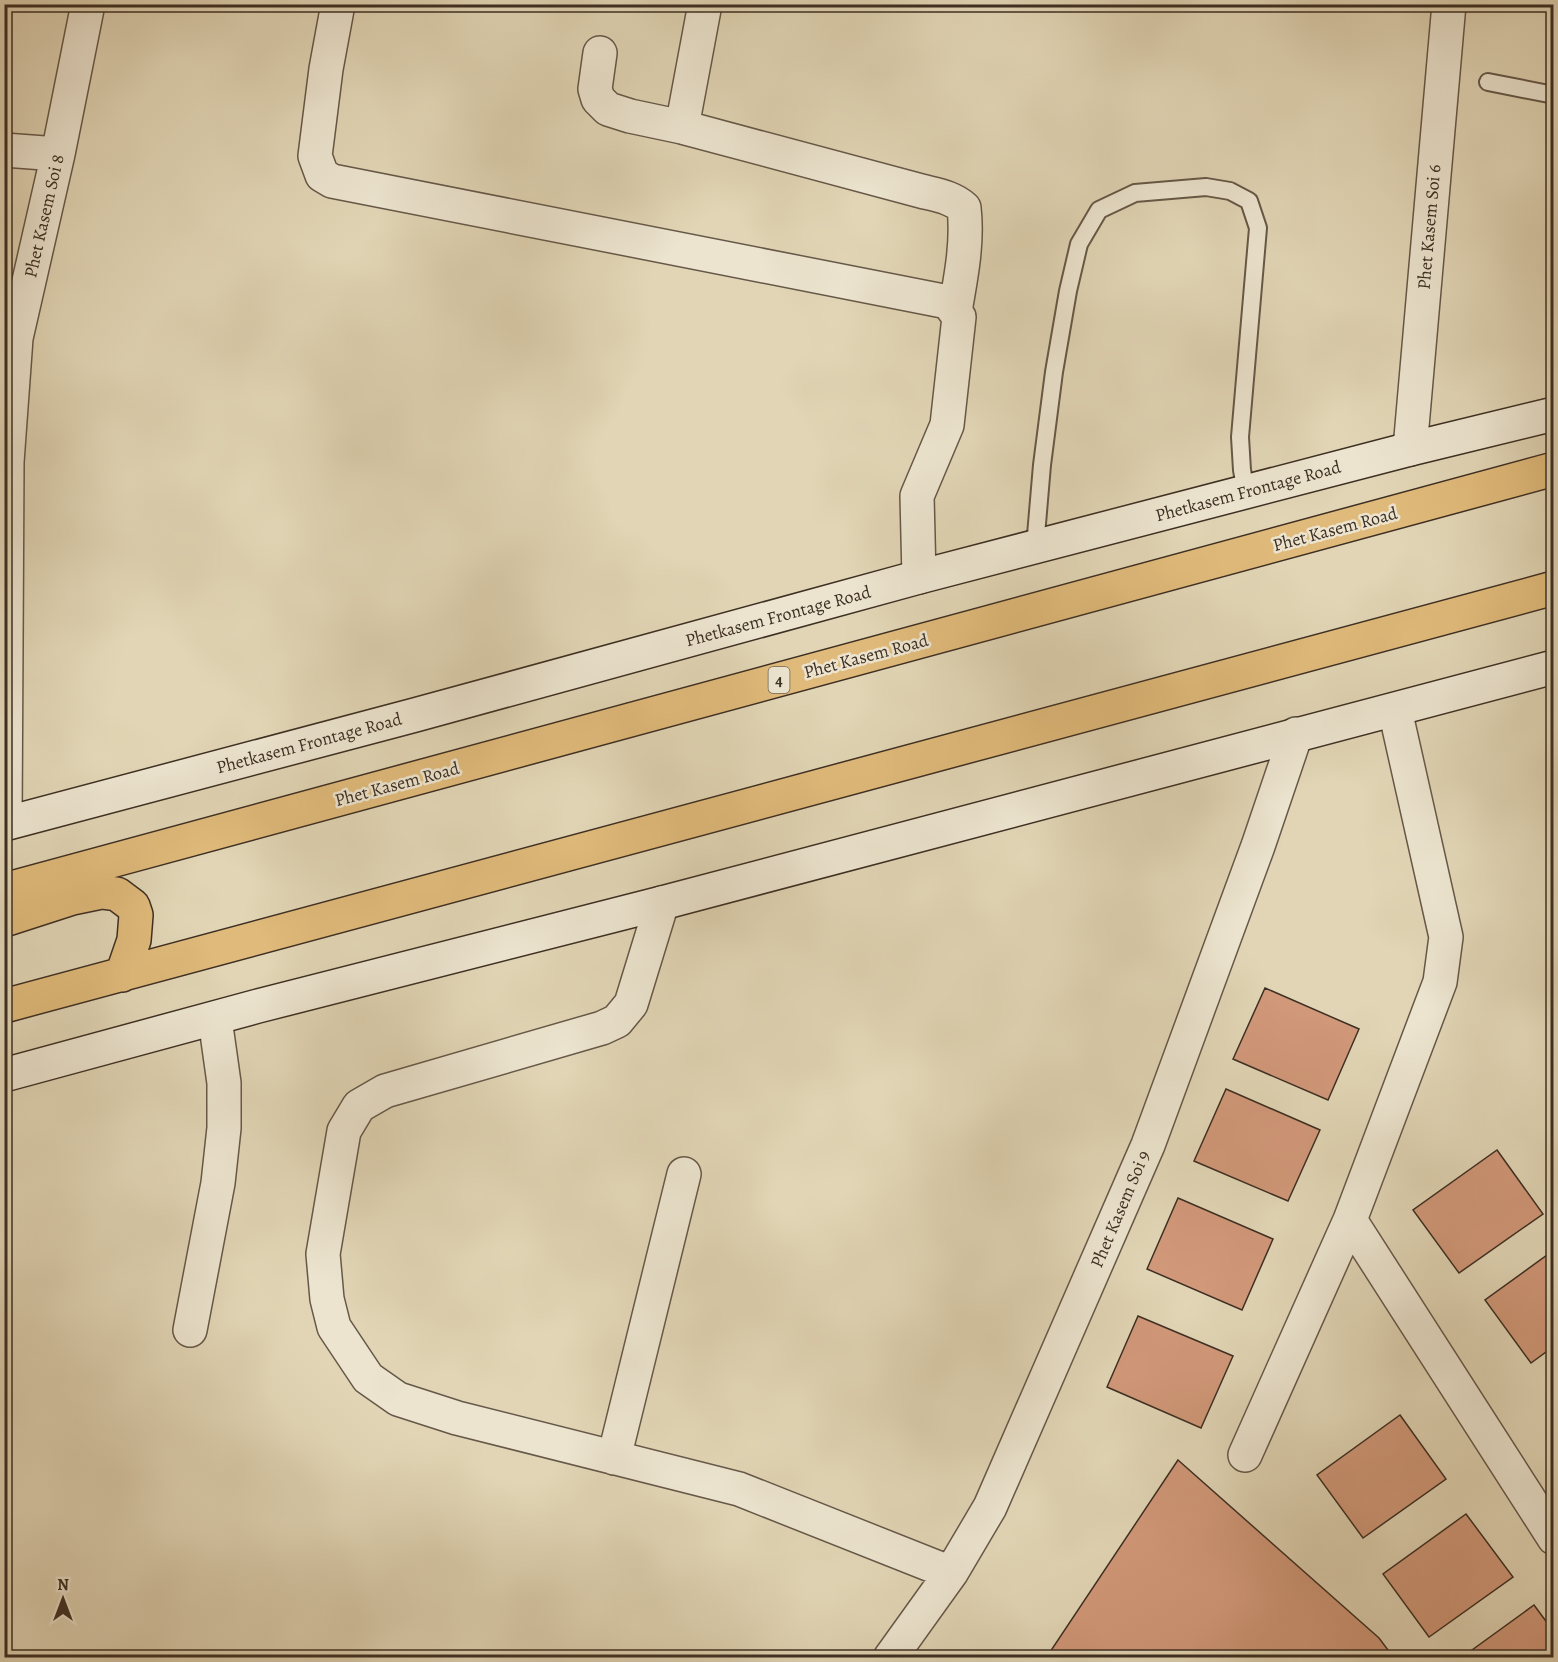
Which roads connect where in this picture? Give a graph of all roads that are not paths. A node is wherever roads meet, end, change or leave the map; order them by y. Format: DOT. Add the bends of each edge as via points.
graph roads {
  1 [pos="88,4"];
  2 [pos="338,4"];
  3 [pos="705,4"];
  4 [pos="1449,4"];
  5 [pos="600,53"];
  6 [pos="1488,82"];
  7 [pos="1554,95"];
  8 [pos="682,127"];
  9 [pos="4,150"];
  10 [pos="58,154"];
  11 [pos="955,311"];
  12 [pos="1554,414"];
  13 [pos="1410,449"];
  14 [pos="1554,470"];
  15 [pos="1246,492"];
  16 [pos="1035,547"];
  17 [pos="919,577"];
  18 [pos="1554,588"];
  19 [pos="1554,667"];
  20 [pos="1395,710"];
  21 [pos="1296,734"];
  22 [pos="4,824"];
  23 [pos="4,890"];
  24 [pos="662,903"];
  25 [pos="4,920"];
  26 [pos="122,975"];
  27 [pos="4,1006"];
  28 [pos="215,1019"];
  29 [pos="4,1075"];
  30 [pos="684,1174"];
  31 [pos="1350,1220"];
  32 [pos="190,1330"];
  33 [pos="1245,1455"];
  34 [pos="614,1458"];
  35 [pos="1554,1538"];
  36 [pos="951,1573"];
  37 [pos="890,1658"];
  1 -- 10 [label="street, Phet Kasem Soi 8"];
  2 -- 11 [label="street" via="315,156 322,175 332,181 948,302"];
  3 -- 8 [label="street"];
  4 -- 13 [label="street, Phet Kasem Soi 6"];
  5 -- 8 [label="street" via="595,89 608,109"];
  6 -- 7 [label="lane"];
  8 -- 11 [label="street" via="958,202 964,208 966,223"];
  9 -- 10 [label="street"];
  10 -- 22 [label="street, Phet Kasem Soi 8" via="16,338 13,374 7,462"];
  11 -- 17 [label="street" via="959,317 947,425 917,496"];
  12 -- 13 [label="street, Phetkasem Frontage Road"];
  13 -- 15 [label="street, Phetkasem Frontage Road"];
  14 -- 23 [label="highway, Phet Kasem Road / 4"];
  15 -- 16 [label="street, Phetkasem Frontage Road"];
  15 -- 16 [label="lane" via="1240,437 1258,228 1249,201 1230,191 1206,187 1135,193 1099,210 1079,244 1054,372"];
  16 -- 17 [label="street, Phetkasem Frontage Road"];
  17 -- 22 [label="street, Phetkasem Frontage Road"];
  18 -- 26 [label="highway"];
  19 -- 20 [label="street"];
  20 -- 21 [label="street"];
  20 -- 31 [label="street" via="1446,937 1440,982"];
  21 -- 24 [label="street"];
  21 -- 36 [label="street, Phet Kasem Soi 9" via="1148,1145 990,1508"];
  24 -- 28 [label="street"];
  24 -- 34 [label="street" via="631,1004 617,1021 385,1091 359,1106 344,1131 323,1254 334,1327 369,1378 398,1399"];
  25 -- 26 [label="highway" via="72,898 100,892 117,894 133,906 136,915 134,940"];
  26 -- 27 [label="highway"];
  28 -- 29 [label="street"];
  28 -- 32 [label="street" via="224,1083 224,1128 218,1183"];
  30 -- 34 [label="street"];
  31 -- 33 [label="street"];
  31 -- 35 [label="street"];
  34 -- 36 [label="street" via="739,1490"];
  36 -- 37 [label="street, Phet Kasem Soi 9"];
}
